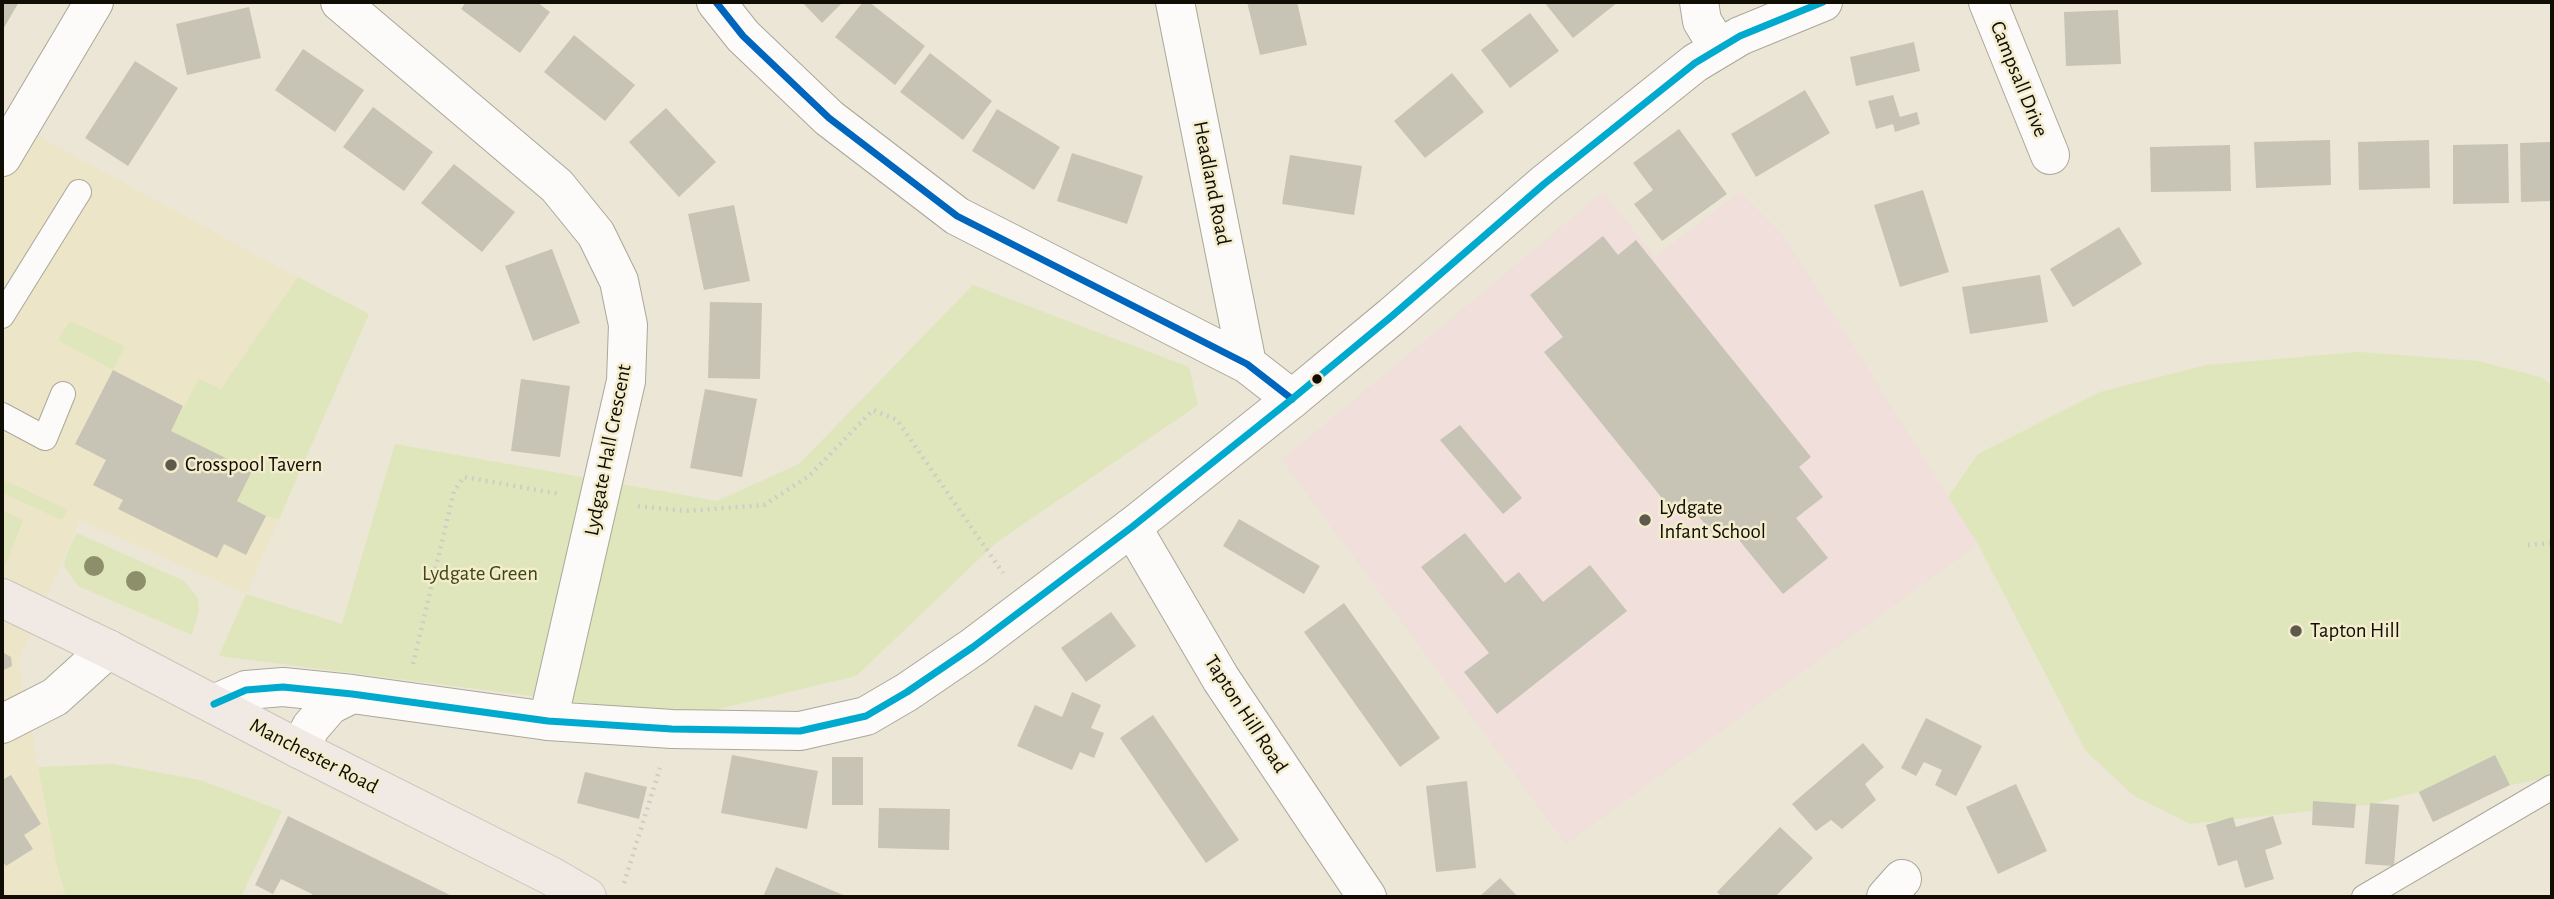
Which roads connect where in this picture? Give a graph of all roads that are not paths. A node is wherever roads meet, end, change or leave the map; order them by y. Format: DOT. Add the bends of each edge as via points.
graph roads {
  1 [pos="94,2"];
  2 [pos="340,2"];
  3 [pos="716,2"];
  4 [pos="1175,2"];
  5 [pos="1699,2"];
  6 [pos="1824,2"];
  7 [pos="1988,2"];
  8 [pos="1718,47"];
  9 [pos="2050,155"];
  10 [pos="2,157"];
  11 [pos="79,192"];
  12 [pos="2,316"];
  13 [pos="1247,364"];
  14 [pos="63,394"];
  15 [pos="1292,399"];
  16 [pos="2,415"];
  17 [pos="1132,527"];
  18 [pos="2,598"];
  19 [pos="108,649"];
  20 [pos="352,694"];
  21 [pos="215,704"];
  22 [pos="548,721"];
  23 [pos="2,724"];
  24 [pos="299,749"];
  25 [pos="2552,787"];
  26 [pos="587,897"];
  27 [pos="1367,897"];
  28 [pos="2364,897"];
  1 -- 10 [label="street"];
  2 -- 22 [label="street, Lydgate Hall Crescent" via="557,186 596,234 620,281 628,325 626,382"];
  3 -- 13 [label="street" via="743,36 830,118 957,216"];
  4 -- 13 [label="street, Headland Road"];
  5 -- 8 [label="street" via="1702,21"];
  6 -- 8 [label="street"];
  7 -- 9 [label="street, Campsall Drive"];
  8 -- 15 [label="street" via="1544,184"];
  11 -- 12 [label="lane"];
  13 -- 15 [label="street"];
  14 -- 16 [label="lane" via="45,438"];
  15 -- 17 [label="street"];
  17 -- 22 [label="street" via="973,647 866,716 800,731"];
  17 -- 27 [label="street, Tapton Hill Road" via="1221,679"];
  18 -- 19 [label="main road, Manchester Road"];
  19 -- 21 [label="main road, Manchester Road"];
  19 -- 23 [label="street" via="55,697"];
  20 -- 21 [label="street" via="283,687 246,690"];
  20 -- 22 [label="street"];
  20 -- 24 [label="street" via="330,705"];
  21 -- 24 [label="main road, Manchester Road"];
  24 -- 26 [label="main road, Manchester Road"];
  25 -- 28 [label="lane"];
}
